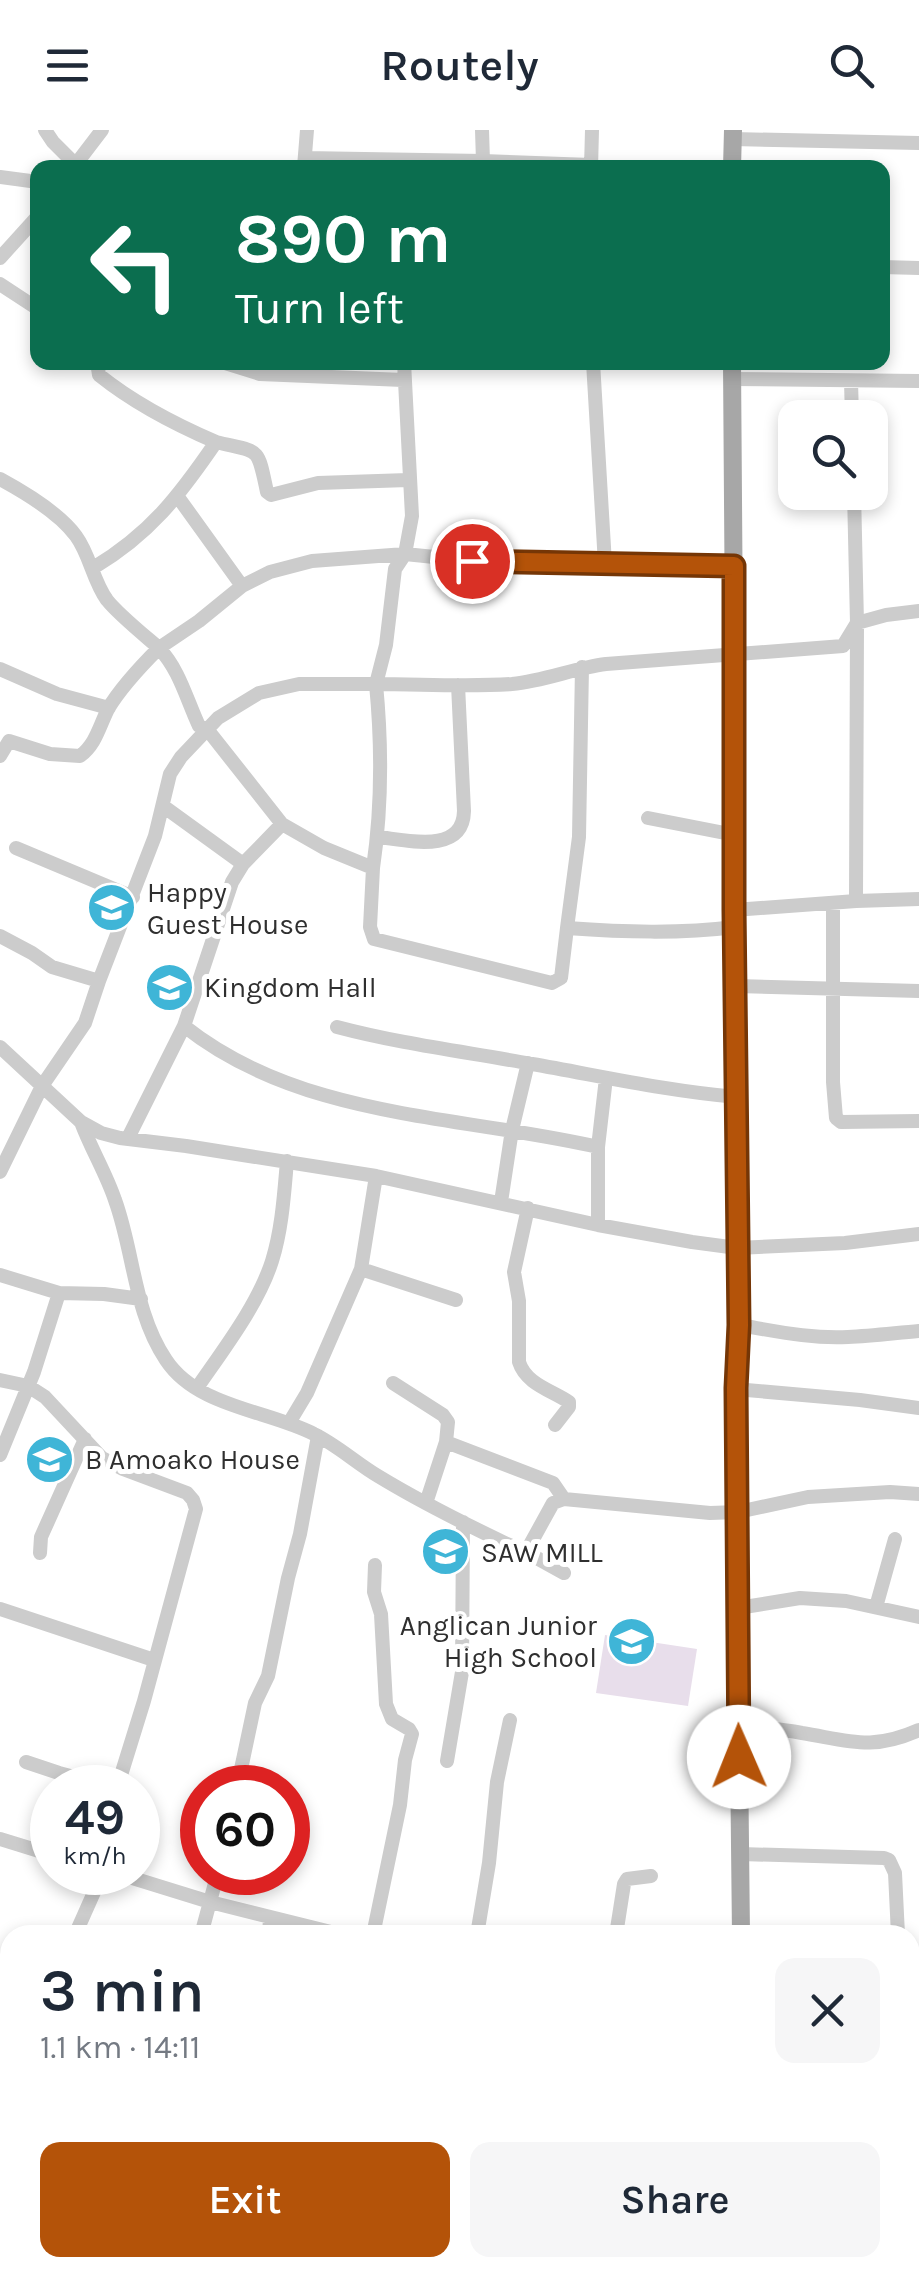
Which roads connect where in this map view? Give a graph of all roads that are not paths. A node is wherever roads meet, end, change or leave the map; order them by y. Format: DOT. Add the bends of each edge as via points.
graph roads {
  1 [pos="45,130"];
  2 [pos="102,130"];
  3 [pos="306,130"];
  4 [pos="482,130"];
  5 [pos="592,130"];
  6 [pos="733,134"];
  7 [pos="910,139"];
  8 [pos="70,160"];
  9 [pos="80,160"];
  10 [pos="304,160"];
  11 [pos="482,160"];
  12 [pos="591,160"];
  13 [pos="732,160"];
  14 [pos="0,177"];
  15 [pos="30,181"];
  16 [pos="30,225"];
  17 [pos="0,258"];
  18 [pos="890,267"];
  19 [pos="919,268"];
  20 [pos="0,284"];
  21 [pos="30,304"];
  22 [pos="99,370"];
  23 [pos="247,370"];
  24 [pos="404,370"];
  25 [pos="593,370"];
  26 [pos="732,370"];
  27 [pos="404,380"];
  28 [pos="919,380"];
  29 [pos="851,381"];
  30 [pos="852,400"];
  31 [pos="216,442"];
  32 [pos="0,479"];
  33 [pos="408,480"];
  34 [pos="178,498"];
  35 [pos="855,510"];
  36 [pos="405,554"];
  37 [pos="605,564"];
  38 [pos="734,566"];
  39 [pos="93,568"];
  40 [pos="242,586"];
  41 [pos="919,611"];
  42 [pos="858,623"];
  43 [pos="159,648"];
  44 [pos="733,654"];
  45 [pos="582,667"];
  46 [pos="0,669"];
  47 [pos="376,684"];
  48 [pos="458,685"];
  49 [pos="109,708"];
  50 [pos="207,729"];
  51 [pos="4,740"];
  52 [pos="0,756"];
  53 [pos="163,806"];
  54 [pos="648,818"];
  55 [pos="282,824"];
  56 [pos="735,834"];
  57 [pos="378,836"];
  58 [pos="16,848"];
  59 [pos="243,864"];
  60 [pos="373,868"];
  61 [pos="132,896"];
  62 [pos="919,899"];
  63 [pos="856,901"];
  64 [pos="832,903"];
  65 [pos="735,918"];
  66 [pos="567,928"];
  67 [pos="0,936"];
  68 [pos="98,981"];
  69 [pos="736,986"];
  70 [pos="833,987"];
  71 [pos="919,992"];
  72 [pos="184,1026"];
  73 [pos="337,1027"];
  74 [pos="0,1047"];
  75 [pos="528,1063"];
  76 [pos="606,1078"];
  77 [pos="42,1086"];
  78 [pos="736,1098"];
  79 [pos="919,1121"];
  80 [pos="81,1122"];
  81 [pos="512,1130"];
  82 [pos="128,1138"];
  83 [pos="598,1146"];
  84 [pos="287,1162"];
  85 [pos="0,1172"];
  86 [pos="376,1176"];
  87 [pos="501,1202"];
  88 [pos="528,1208"];
  89 [pos="598,1224"];
  90 [pos="919,1234"];
  91 [pos="738,1248"];
  92 [pos="361,1268"];
  93 [pos="0,1275"];
  94 [pos="58,1294"];
  95 [pos="141,1300"];
  96 [pos="456,1300"];
  97 [pos="739,1325"];
  98 [pos="919,1332"];
  99 [pos="0,1380"];
  100 [pos="393,1383"];
  101 [pos="28,1386"];
  102 [pos="197,1388"];
  103 [pos="736,1388"];
  104 [pos="919,1408"];
  105 [pos="289,1422"];
  106 [pos="555,1425"];
  107 [pos="318,1436"];
  108 [pos="84,1439"];
  109 [pos="446,1442"];
  110 [pos="0,1455"];
  111 [pos="919,1494"];
  112 [pos="564,1499"];
  113 [pos="426,1503"];
  114 [pos="738,1512"];
  115 [pos="463,1522"];
  116 [pos="894,1538"];
  117 [pos="526,1552"];
  118 [pos="40,1553"];
  119 [pos="376,1565"];
  120 [pos="564,1573"];
  121 [pos="876,1607"];
  122 [pos="738,1608"];
  123 [pos="0,1609"];
  124 [pos="919,1616"];
  125 [pos="154,1660"];
  126 [pos="510,1720"];
  127 [pos="739,1725"];
  128 [pos="919,1730"];
  129 [pos="26,1762"];
  130 [pos="447,1762"];
  131 [pos="35,1765"];
  132 [pos="123,1765"];
  133 [pos="242,1765"];
  134 [pos="0,1839"];
  135 [pos="30,1848"];
  136 [pos="741,1854"];
  137 [pos="651,1876"];
  138 [pos="160,1887"];
  139 [pos="93,1895"];
  140 [pos="212,1895"];
  141 [pos="210,1902"];
  142 [pos="270,1918"];
  143 [pos="80,1925"];
  144 [pos="204,1925"];
  145 [pos="270,1925"];
  146 [pos="298,1925"];
  147 [pos="374,1925"];
  148 [pos="479,1925"];
  149 [pos="618,1925"];
  150 [pos="741,1925"];
  151 [pos="898,1925"];
  1 -- 8 [label="street"];
  2 -- 9 [label="street"];
  3 -- 10 [label="street"];
  4 -- 11 [label="street"];
  5 -- 12 [label="street"];
  6 -- 7 [label="street"];
  6 -- 13 [label="main road"];
  14 -- 15 [label="street"];
  16 -- 17 [label="street"];
  18 -- 19 [label="street"];
  20 -- 21 [label="street"];
  22 -- 31 [label="street" via="152,412"];
  23 -- 27 [label="street"];
  24 -- 27 [label="street"];
  25 -- 37 [label="street"];
  26 -- 29 [label="street"];
  26 -- 38 [label="main road"];
  27 -- 33 [label="street"];
  28 -- 29 [label="street"];
  29 -- 30 [label="street"];
  31 -- 33 [label="street" via="260,456 271,495 318,483"];
  31 -- 34 [label="street"];
  32 -- 39 [label="street" via="76,535"];
  33 -- 36 [label="street" via="412,516"];
  34 -- 39 [label="street"];
  34 -- 40 [label="street"];
  35 -- 42 [label="street"];
  36 -- 37 [label="street"];
  36 -- 40 [label="street" via="307,562"];
  36 -- 47 [label="street" via="395,568"];
  37 -- 38 [label="street"];
  38 -- 44 [label="main road"];
  39 -- 43 [label="street" via="108,602"];
  40 -- 43 [label="street"];
  41 -- 42 [label="street"];
  42 -- 44 [label="street" via="843,646"];
  42 -- 63 [label="street"];
  43 -- 49 [label="street"];
  43 -- 50 [label="street"];
  44 -- 45 [label="street"];
  44 -- 56 [label="main road"];
  45 -- 48 [label="street" via="549,679"];
  45 -- 66 [label="street" via="578,837"];
  46 -- 49 [label="street"];
  47 -- 48 [label="street"];
  47 -- 50 [label="street" via="299,684 260,693"];
  47 -- 57 [label="street"];
  48 -- 57 [label="street" via="460,830 428,842"];
  49 -- 51 [label="street" via="80,756"];
  50 -- 53 [label="street" via="170,774"];
  50 -- 55 [label="street"];
  51 -- 52 [label="street"];
  53 -- 59 [label="street"];
  53 -- 61 [label="street"];
  54 -- 56 [label="street"];
  55 -- 59 [label="street"];
  55 -- 60 [label="street"];
  56 -- 65 [label="main road"];
  57 -- 60 [label="street"];
  58 -- 61 [label="street"];
  59 -- 72 [label="street"];
  60 -- 66 [label="street" via="374,939 552,983 561,978"];
  61 -- 68 [label="street"];
  62 -- 63 [label="street"];
  63 -- 64 [label="street"];
  64 -- 65 [label="street"];
  64 -- 70 [label="street"];
  65 -- 66 [label="street" via="700,932"];
  65 -- 69 [label="main road"];
  67 -- 68 [label="street" via="52,967"];
  68 -- 77 [label="street" via="85,1023"];
  69 -- 70 [label="street"];
  69 -- 78 [label="main road"];
  70 -- 71 [label="street"];
  70 -- 79 [label="street" via="836,1118"];
  72 -- 81 [label="street" via="246,1066 297,1086 434,1120"];
  72 -- 82 [label="street"];
  73 -- 75 [label="street"];
  74 -- 77 [label="street"];
  75 -- 76 [label="street"];
  75 -- 81 [label="street"];
  76 -- 78 [label="street"];
  76 -- 83 [label="street"];
  77 -- 80 [label="street"];
  77 -- 85 [label="street"];
  78 -- 91 [label="main road"];
  80 -- 82 [label="street"];
  80 -- 95 [label="street" via="115,1200"];
  81 -- 83 [label="street"];
  81 -- 87 [label="street"];
  82 -- 84 [label="street"];
  83 -- 89 [label="street"];
  84 -- 86 [label="street"];
  84 -- 102 [label="street" via="271,1263"];
  86 -- 87 [label="street"];
  86 -- 92 [label="street"];
  87 -- 88 [label="street"];
  88 -- 89 [label="street"];
  88 -- 106 [label="street" via="514,1272 518,1362 530,1380 569,1402"];
  89 -- 91 [label="street"];
  90 -- 91 [label="street"];
  91 -- 97 [label="main road"];
  92 -- 96 [label="street"];
  92 -- 105 [label="street"];
  93 -- 94 [label="street"];
  94 -- 95 [label="street"];
  94 -- 101 [label="street"];
  95 -- 102 [label="street" via="168,1364"];
  97 -- 98 [label="street" via="836,1337"];
  97 -- 103 [label="main road"];
  99 -- 101 [label="street"];
  100 -- 109 [label="street" via="444,1416"];
  101 -- 108 [label="street"];
  101 -- 110 [label="street"];
  102 -- 105 [label="street"];
  103 -- 104 [label="street"];
  103 -- 114 [label="main road"];
  105 -- 107 [label="street"];
  107 -- 113 [label="street"];
  107 -- 133 [label="street" via="268,1676"];
  108 -- 118 [label="street"];
  108 -- 125 [label="street" via="123,1469 188,1493 196,1509"];
  109 -- 112 [label="street" via="552,1483"];
  109 -- 113 [label="street"];
  111 -- 114 [label="street" via="808,1496"];
  112 -- 114 [label="street"];
  112 -- 117 [label="street" via="553,1503"];
  113 -- 115 [label="street"];
  114 -- 122 [label="main road"];
  115 -- 117 [label="street"];
  115 -- 130 [label="street" via="462,1672"];
  116 -- 121 [label="street"];
  117 -- 120 [label="street"];
  119 -- 147 [label="street" via="386,1704 392,1720 412,1734"];
  121 -- 122 [label="street" via="800,1598"];
  121 -- 124 [label="street"];
  122 -- 127 [label="main road"];
  123 -- 125 [label="street"];
  125 -- 132 [label="street"];
  126 -- 148 [label="street"];
  127 -- 128 [label="street" via="869,1744"];
  127 -- 136 [label="main road"];
  129 -- 131 [label="street"];
  134 -- 135 [label="street"];
  136 -- 150 [label="main road"];
  136 -- 151 [label="street" via="889,1860 896,1873"];
  137 -- 149 [label="street" via="627,1879"];
  138 -- 141 [label="street"];
  139 -- 143 [label="street"];
  140 -- 141 [label="street"];
  141 -- 142 [label="street"];
  141 -- 144 [label="street"];
  142 -- 145 [label="street"];
  142 -- 146 [label="street"];
}
